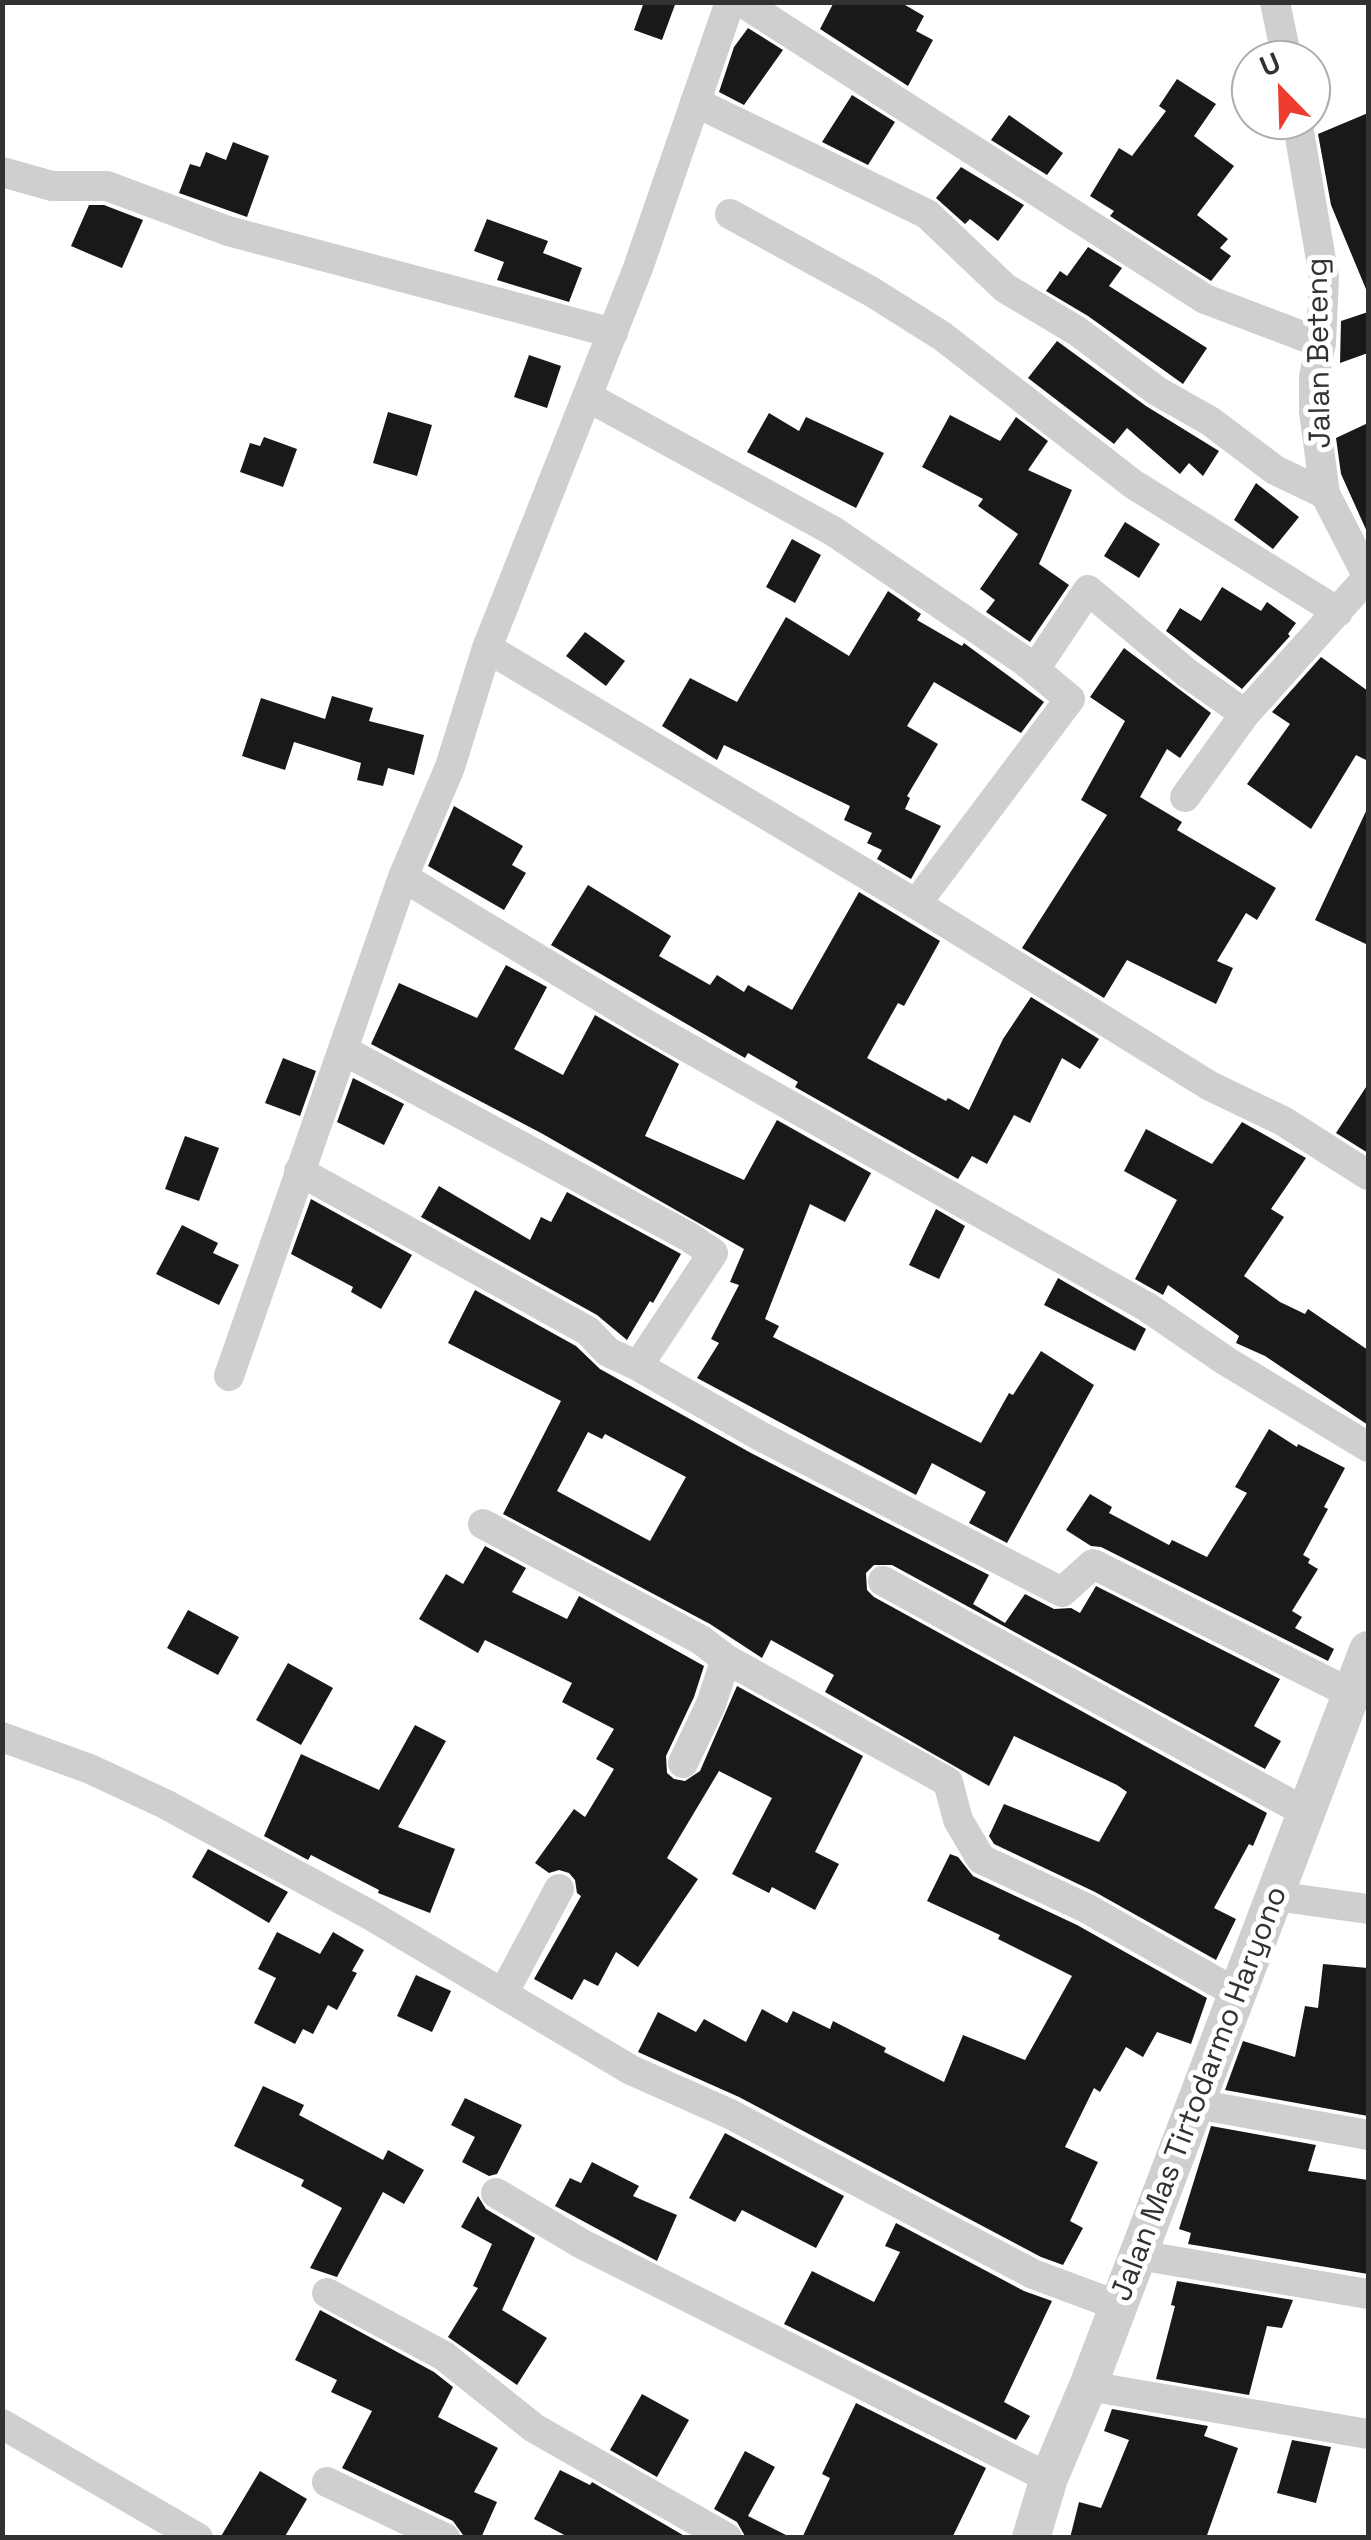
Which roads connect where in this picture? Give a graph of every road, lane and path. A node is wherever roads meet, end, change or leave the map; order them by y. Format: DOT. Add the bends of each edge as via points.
graph roads {
  1 [pos="730,2"];
  2 [pos="742,2"];
  3 [pos="1276,2"];
  4 [pos="1283,40"];
  5 [pos="695,102"];
  6 [pos="1300,140"];
  7 [pos="2,172"];
  8 [pos="730,214"];
  9 [pos="613,332"];
  10 [pos="1320,343"];
  11 [pos="588,397"];
  12 [pos="1325,494"];
  13 [pos="1368,577"];
  14 [pos="1338,612"];
  15 [pos="486,648"];
  16 [pos="1035,669"];
  17 [pos="1244,714"];
  18 [pos="1185,797"];
  19 [pos="402,877"];
  20 [pos="916,904"];
  21 [pos="343,1050"];
  22 [pos="299,1171"];
  23 [pos="1368,1176"];
  24 [pos="638,1366"];
  25 [pos="228,1376"];
  26 [pos="1368,1446"];
  27 [pos="483,1524"];
  28 [pos="883,1582"];
  29 [pos="1368,1650"];
  30 [pos="726,1659"];
  31 [pos="1354,1709"];
  32 [pos="2,1737"];
  33 [pos="683,1763"];
  34 [pos="1307,1813"];
  35 [pos="559,1889"];
  36 [pos="1275,1896"];
  37 [pos="1368,1909"];
  38 [pos="504,1992"];
  39 [pos="1238,1994"];
  40 [pos="1196,2104"];
  41 [pos="1368,2135"];
  42 [pos="496,2192"];
  43 [pos="1138,2255"];
  44 [pos="327,2293"];
  45 [pos="1368,2294"];
  46 [pos="1120,2306"];
  47 [pos="1088,2386"];
  48 [pos="2,2424"];
  49 [pos="1368,2434"];
  50 [pos="1050,2478"];
  51 [pos="326,2482"];
  52 [pos="198,2538"];
  53 [pos="445,2538"];
  54 [pos="727,2538"];
  55 [pos="1031,2538"];
  1 -- 5 [label="street"];
  2 -- 10 [label="street" via="1205,299"];
  3 -- 4 [label="street"];
  5 -- 9 [label="street"];
  5 -- 12 [label="street" via="928,214 1005,288 1077,330 1275,470"];
  6 -- 10 [label="street, Jalan Beteng" via="1324,277"];
  7 -- 9 [label="street" via="52,186 108,186 228,230"];
  8 -- 14 [label="street" via="942,336 1133,484"];
  9 -- 11 [label="street"];
  10 -- 12 [label="street, Jalan Beteng" via="1314,412"];
  11 -- 15 [label="street"];
  11 -- 16 [label="street" via="833,531"];
  12 -- 13 [label="street, Jalan Beteng"];
  13 -- 14 [label="street"];
  14 -- 17 [label="street"];
  15 -- 19 [label="street" via="450,767"];
  15 -- 20 [label="street"];
  16 -- 17 [label="street" via="1088,590"];
  16 -- 20 [label="street" via="1070,699"];
  17 -- 18 [label="street"];
  19 -- 21 [label="street"];
  19 -- 26 [label="street" via="661,1033 1147,1307"];
  20 -- 23 [label="street"];
  21 -- 22 [label="street"];
  21 -- 24 [label="street" via="713,1254"];
  22 -- 24 [label="street" via="588,1331 608,1352"];
  22 -- 25 [label="street"];
  24 -- 31 [label="street" via="1062,1592 1093,1564"];
  27 -- 30 [label="street"];
  28 -- 34 [label="street"];
  29 -- 31 [label="street, Jalan Mas Tirtodarmo Haryono"];
  30 -- 33 [label="street"];
  30 -- 39 [label="street" via="948,1782 958,1820 980,1858 1086,1908"];
  31 -- 34 [label="street, Jalan Mas Tirtodarmo Haryono"];
  32 -- 38 [label="street" via="166,1804"];
  34 -- 36 [label="street, Jalan Mas Tirtodarmo Haryono"];
  35 -- 38 [label="street"];
  36 -- 37 [label="street"];
  36 -- 39 [label="street, Jalan Mas Tirtodarmo Haryono"];
  38 -- 46 [label="street" via="631,2070 730,2114 1034,2274"];
  39 -- 40 [label="street, Jalan Mas Tirtodarmo Haryono"];
  40 -- 41 [label="street"];
  40 -- 43 [label="street, Jalan Mas Tirtodarmo Haryono"];
  42 -- 50 [label="street" via="582,2244"];
  43 -- 45 [label="street"];
  43 -- 46 [label="street, Jalan Mas Tirtodarmo Haryono"];
  44 -- 54 [label="street" via="444,2356 534,2428"];
  46 -- 47 [label="street, Jalan Mas Tirtodarmo Haryono"];
  47 -- 49 [label="street"];
  47 -- 50 [label="street, Jalan Mas Tirtodarmo Haryono"];
  48 -- 52 [label="street"];
  50 -- 55 [label="street, Jalan Mas Tirtodarmo Haryono"];
  51 -- 53 [label="street"];
}
